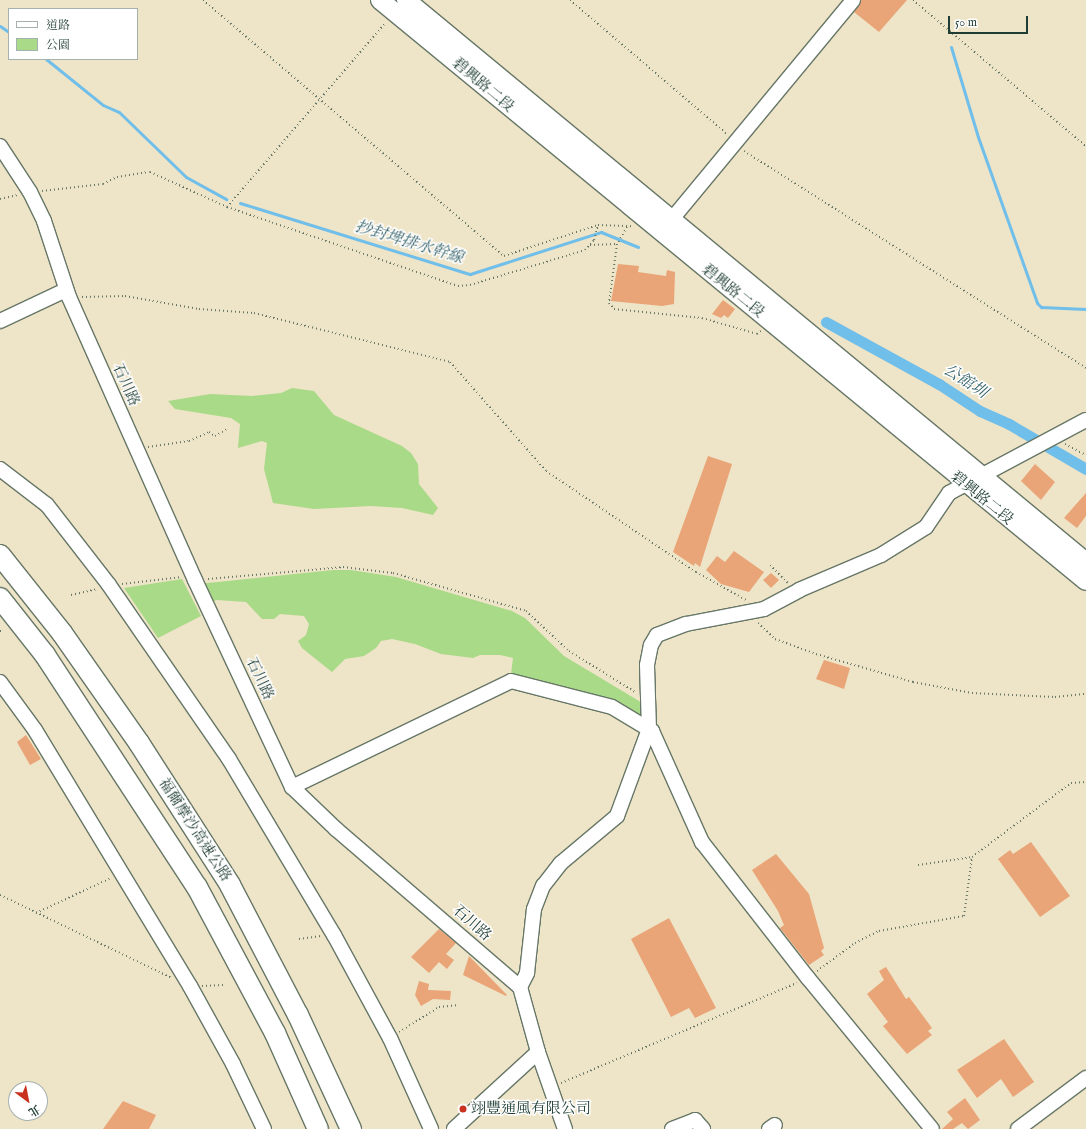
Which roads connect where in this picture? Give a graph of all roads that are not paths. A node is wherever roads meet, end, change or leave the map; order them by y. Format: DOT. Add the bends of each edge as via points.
graph roads {
  1 [pos="380,0"];
  2 [pos="853,0"];
  3 [pos="400,6"];
  4 [pos="0,146"];
  5 [pos="672,219"];
  6 [pos="650,223"];
  7 [pos="68,294"];
  8 [pos="0,322"];
  9 [pos="1086,420"];
  10 [pos="0,469"];
  11 [pos="982,476"];
  12 [pos="966,485"];
  13 [pos="0,555"];
  14 [pos="1086,562"];
  15 [pos="1086,582"];
  16 [pos="0,598"];
  17 [pos="0,682"];
  18 [pos="649,729"];
  19 [pos="292,787"];
  20 [pos="520,988"];
  21 [pos="538,1052"];
  22 [pos="1086,1078"];
  23 [pos="264,1129"];
  24 [pos="318,1129"];
  25 [pos="351,1129"];
  26 [pos="431,1129"];
  27 [pos="454,1129"];
  28 [pos="565,1129"];
  29 [pos="672,1129"];
  30 [pos="703,1129"];
  31 [pos="932,1129"];
  32 [pos="1018,1129"];
  1 -- 3 [label="main road, 碧興路二段"];
  2 -- 5 [label="street" via="735,146"];
  3 -- 5 [label="main road, 碧興路二段"];
  3 -- 6 [label="main road, 碧興路二段"];
  4 -- 7 [label="street, 石川路" via="30,192 44,221"];
  5 -- 6 [label="street"];
  5 -- 11 [label="main road, 碧興路二段"];
  6 -- 12 [label="main road, 碧興路二段"];
  7 -- 8 [label="street"];
  7 -- 19 [label="street, 石川路" via="195,580"];
  9 -- 11 [label="street"];
  10 -- 26 [label="street" via="46,505 109,585 229,759 334,935 390,1038"];
  11 -- 12 [label="street"];
  11 -- 14 [label="main road, 碧興路二段"];
  12 -- 15 [label="main road, 碧興路二段"];
  12 -- 18 [label="street" via="949,493 926,527 881,555 757,610 686,624 657,635 651,645 647,665"];
  13 -- 25 [label="highway, 福爾摩沙高速公路" via="62,633 139,743 230,885 298,1015"];
  16 -- 24 [label="highway, 福爾摩沙高速公路" via="45,655 197,887 275,1033"];
  17 -- 23 [label="street" via="35,730 190,986 233,1064"];
  18 -- 19 [label="street" via="612,707 511,681"];
  18 -- 20 [label="street" via="617,816 561,863 544,886 534,909 527,973"];
  18 -- 31 [label="street" via="667,761 702,842 808,978"];
  19 -- 20 [label="street, 石川路" via="336,829"];
  20 -- 21 [label="street"];
  21 -- 27 [label="street"];
  21 -- 28 [label="street"];
  22 -- 32 [label="street"];
  29 -- 30 [label="street" via="695,1120"];
}
